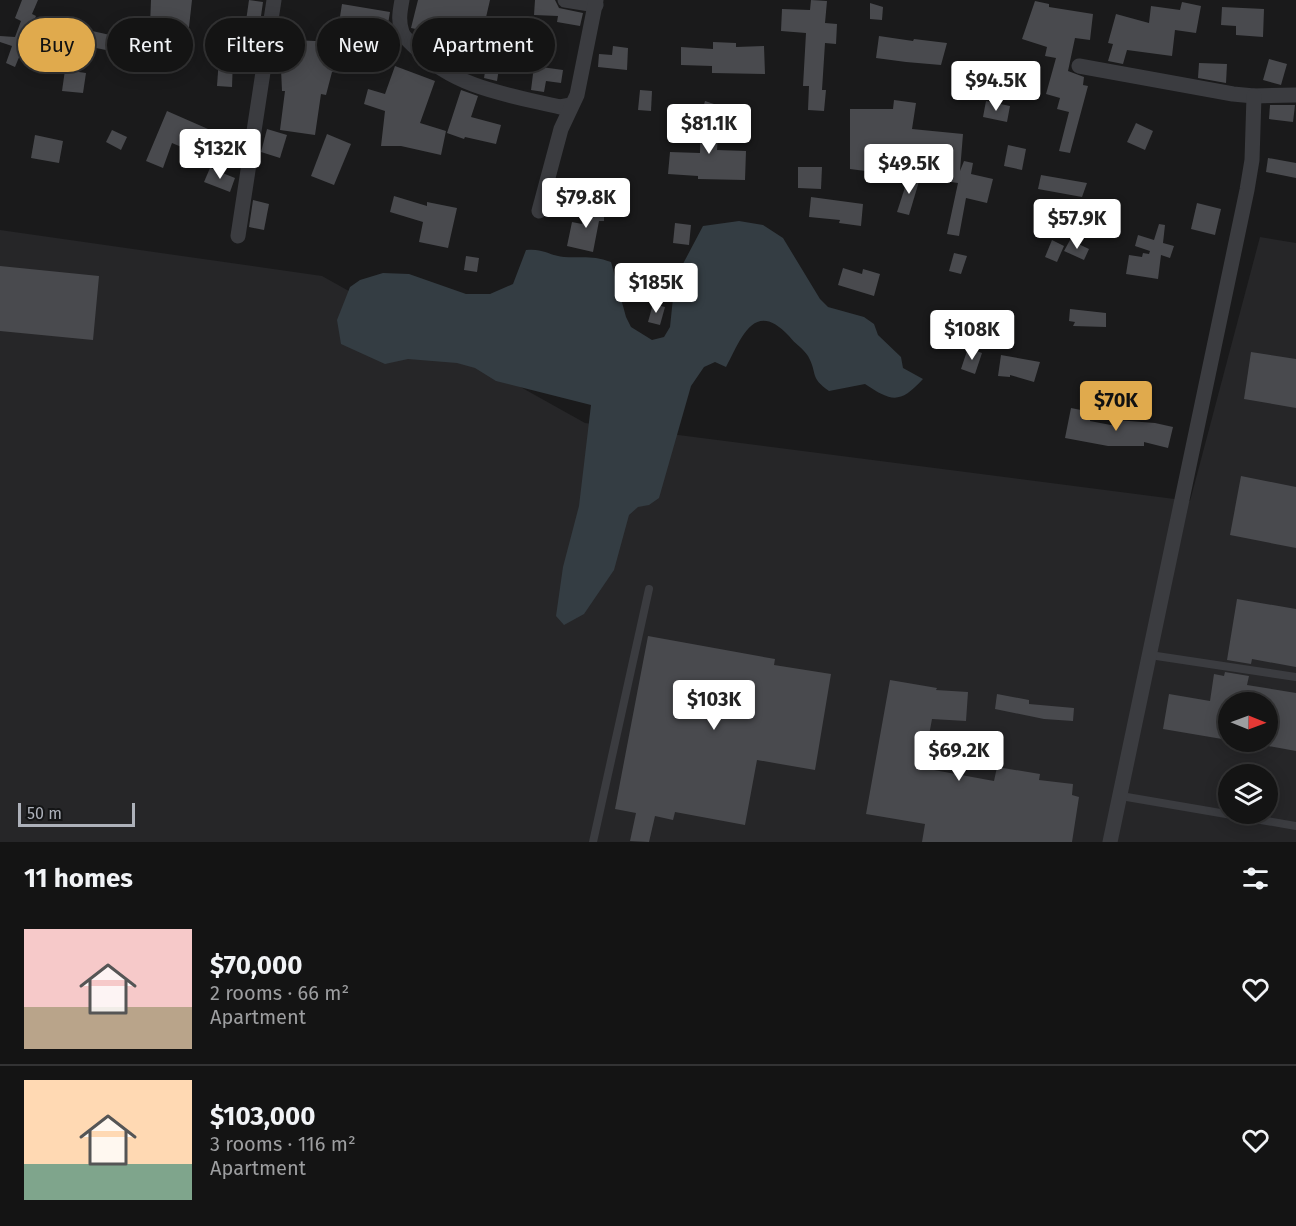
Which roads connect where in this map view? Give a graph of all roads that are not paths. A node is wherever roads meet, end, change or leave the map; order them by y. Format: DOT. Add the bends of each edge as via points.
graph roads {
  1 [pos="273,0"];
  2 [pos="402,0"];
  3 [pos="565,0"];
  4 [pos="596,3"];
  5 [pos="1079,66"];
  6 [pos="1296,95"];
  7 [pos="1254,96"];
  8 [pos="571,105"];
  9 [pos="539,211"];
  10 [pos="238,236"];
  11 [pos="649,589"];
  12 [pos="1150,655"];
  13 [pos="1296,677"];
  14 [pos="1121,796"];
  15 [pos="1296,826"];
  16 [pos="593,842"];
  17 [pos="1110,842"];
  1 -- 10 [label="street"];
  2 -- 8 [label="street" via="402,34 446,73 489,90"];
  3 -- 4 [label="street"];
  4 -- 8 [label="street" via="578,95"];
  5 -- 7 [label="street"];
  6 -- 7 [label="street"];
  7 -- 12 [label="street" via="1247,190"];
  8 -- 9 [label="street"];
  11 -- 16 [label="lane"];
  12 -- 13 [label="lane"];
  12 -- 14 [label="street"];
  14 -- 15 [label="lane"];
  14 -- 17 [label="street"];
}
